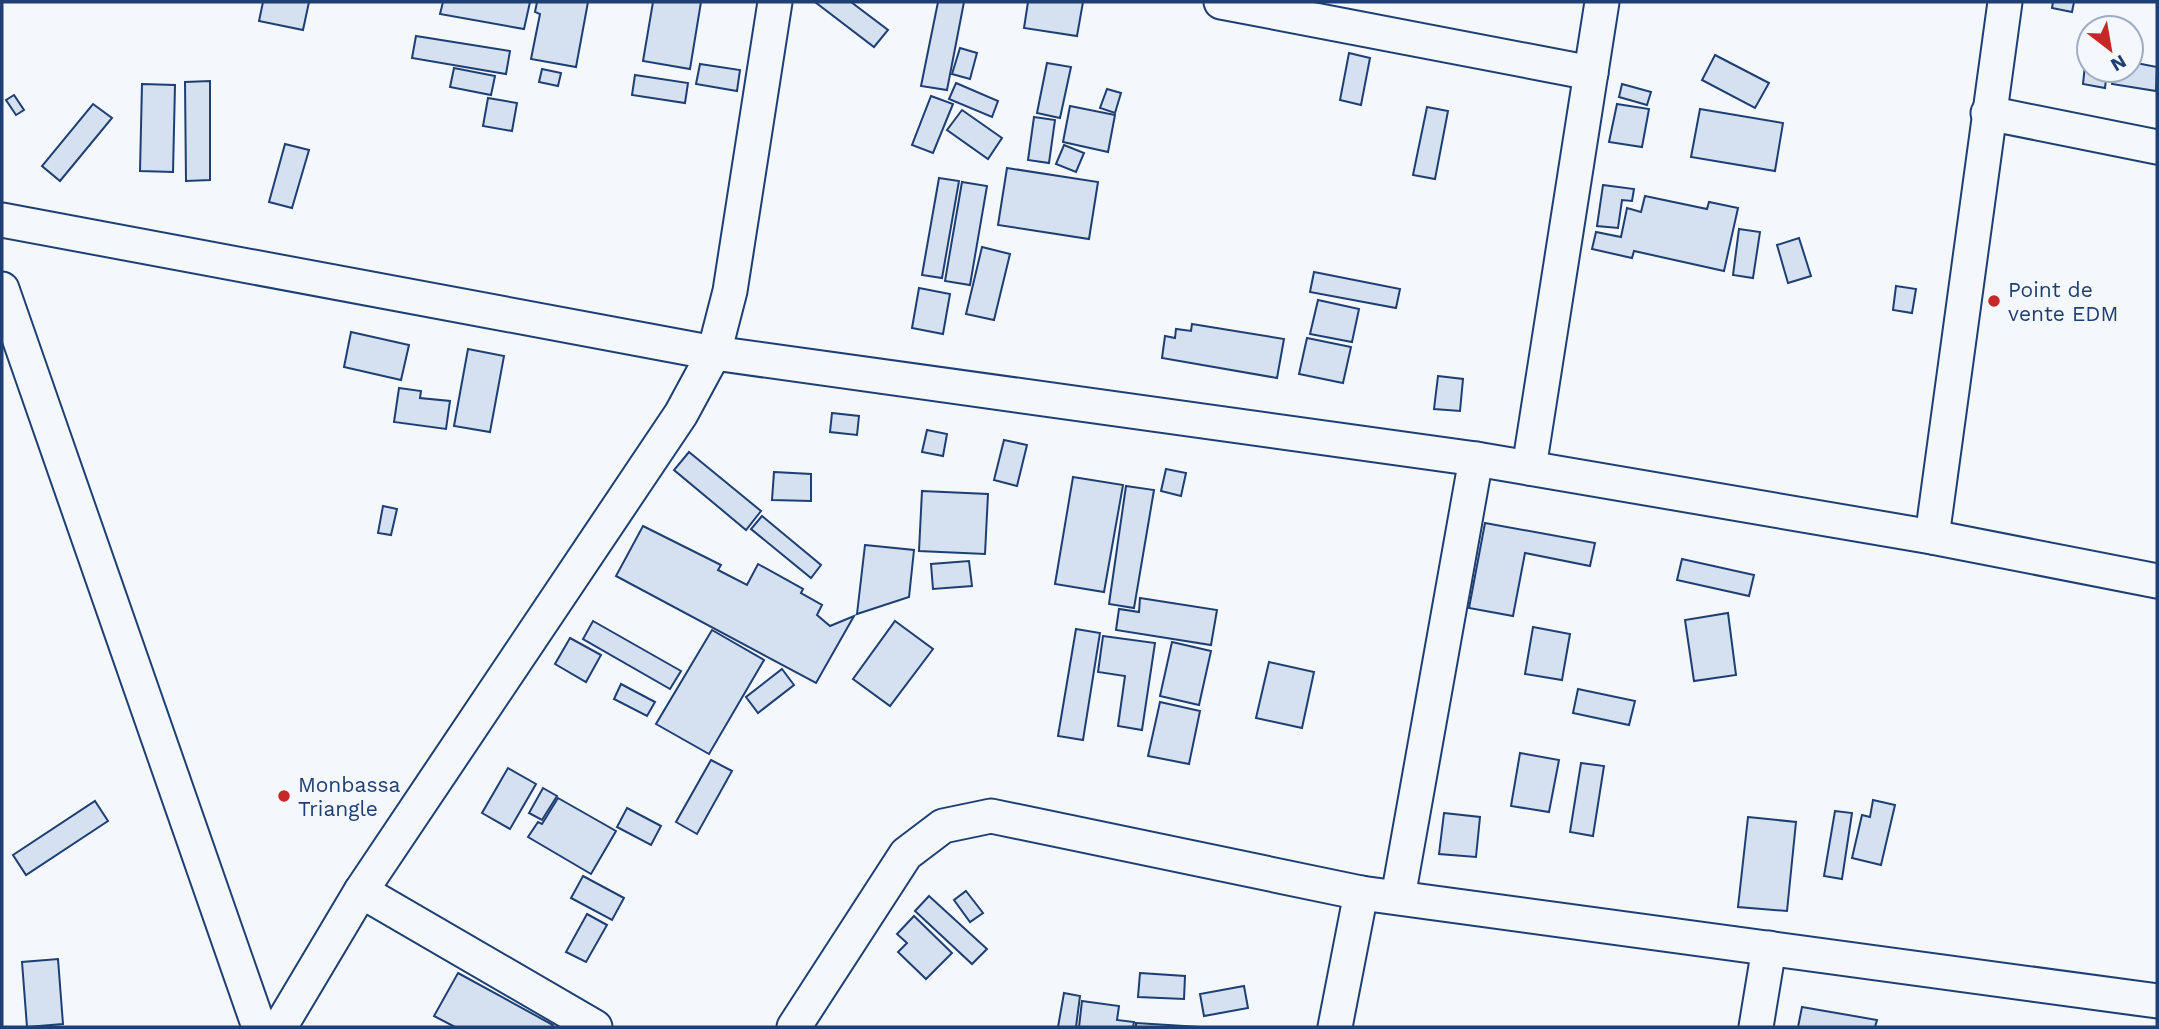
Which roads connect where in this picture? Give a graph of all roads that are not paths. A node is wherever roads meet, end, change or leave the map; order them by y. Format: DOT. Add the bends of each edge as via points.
graph roads {
  1 [pos="775,2"];
  2 [pos="1221,2"];
  3 [pos="1602,2"];
  4 [pos="2005,2"];
  5 [pos="1591,74"];
  6 [pos="1988,113"];
  7 [pos="2157,147"];
  8 [pos="2,220"];
  9 [pos="2,289"];
  10 [pos="714,353"];
  11 [pos="1476,459"];
  12 [pos="1529,468"];
  13 [pos="1932,537"];
  14 [pos="2157,581"];
  15 [pos="361,891"];
  16 [pos="1361,893"];
  17 [pos="1398,897"];
  18 [pos="1769,948"];
  19 [pos="2157,1001"];
  20 [pos="259,1027"];
  21 [pos="280,1027"];
  22 [pos="595,1027"];
  23 [pos="793,1027"];
  24 [pos="1335,1027"];
  25 [pos="1755,1027"];
  1 -- 10 [label="street" via="730,291"];
  2 -- 5 [label="street"];
  3 -- 5 [label="street"];
  4 -- 6 [label="street"];
  5 -- 12 [label="street"];
  6 -- 7 [label="street"];
  6 -- 13 [label="street"];
  8 -- 10 [label="street"];
  9 -- 20 [label="street"];
  10 -- 11 [label="street"];
  10 -- 15 [label="street" via="681,414"];
  11 -- 12 [label="street"];
  11 -- 17 [label="street"];
  12 -- 13 [label="street"];
  13 -- 14 [label="street"];
  15 -- 21 [label="street"];
  15 -- 22 [label="street"];
  16 -- 17 [label="street"];
  16 -- 23 [label="street" via="991,816 968,819 943,826 906,854"];
  16 -- 24 [label="street"];
  17 -- 18 [label="street"];
  18 -- 19 [label="street"];
  18 -- 25 [label="street"];
}
